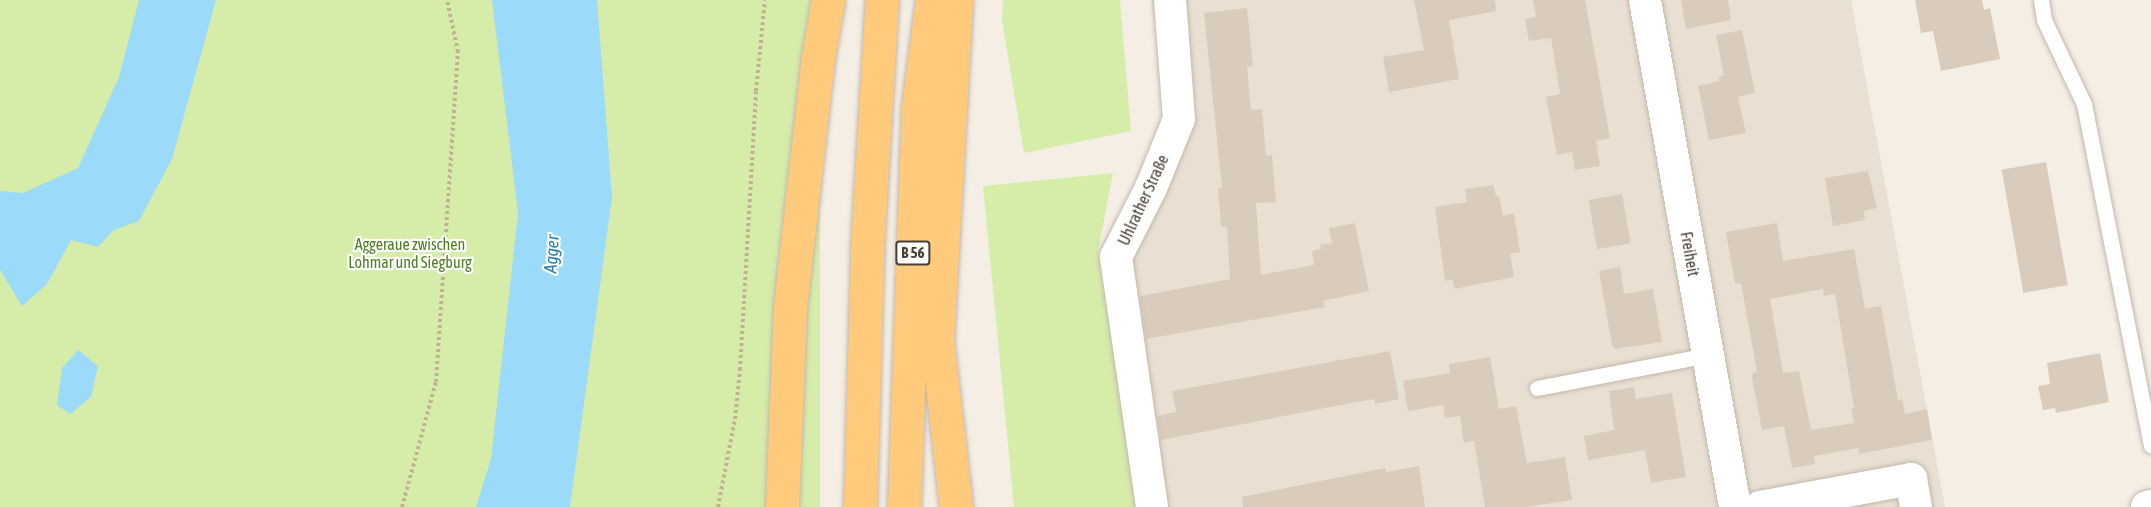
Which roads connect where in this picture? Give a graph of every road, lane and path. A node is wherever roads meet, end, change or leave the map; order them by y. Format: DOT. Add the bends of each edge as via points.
graph roads {
  1 [pos="447,0"];
  2 [pos="765,0"];
  3 [pos="828,0"];
  4 [pos="882,0"];
  5 [pos="932,0"];
  6 [pos="956,0"];
  7 [pos="1170,0"];
  8 [pos="1645,0"];
  9 [pos="2041,0"];
  10 [pos="1708,355"];
  11 [pos="1537,388"];
  12 [pos="2151,444"];
  13 [pos="1914,493"];
  14 [pos="402,507"];
  15 [pos="718,507"];
  16 [pos="782,507"];
  17 [pos="860,507"];
  18 [pos="904,507"];
  19 [pos="956,507"];
  20 [pos="1152,507"];
  21 [pos="1735,507"];
  22 [pos="1760,507"];
  1 -- 14 [label="path" via="458,52 436,382"];
  2 -- 15 [label="path" via="740,370"];
  3 -- 16 [label="highway" via="790,307"];
  4 -- 17 [label="highway" via="867,249"];
  5 -- 18 [label="highway, B 56" via="918,108"];
  6 -- 19 [label="highway" via="937,340"];
  7 -- 20 [label="street, Uhlrather Straße" via="1179,119 1151,188 1116,257"];
  8 -- 10 [label="street, Freiheit"];
  9 -- 12 [label="lane" via="2044,20 2084,104"];
  10 -- 11 [label="lane"];
  10 -- 21 [label="street, Freiheit"];
  13 -- 22 [label="street"];
}
